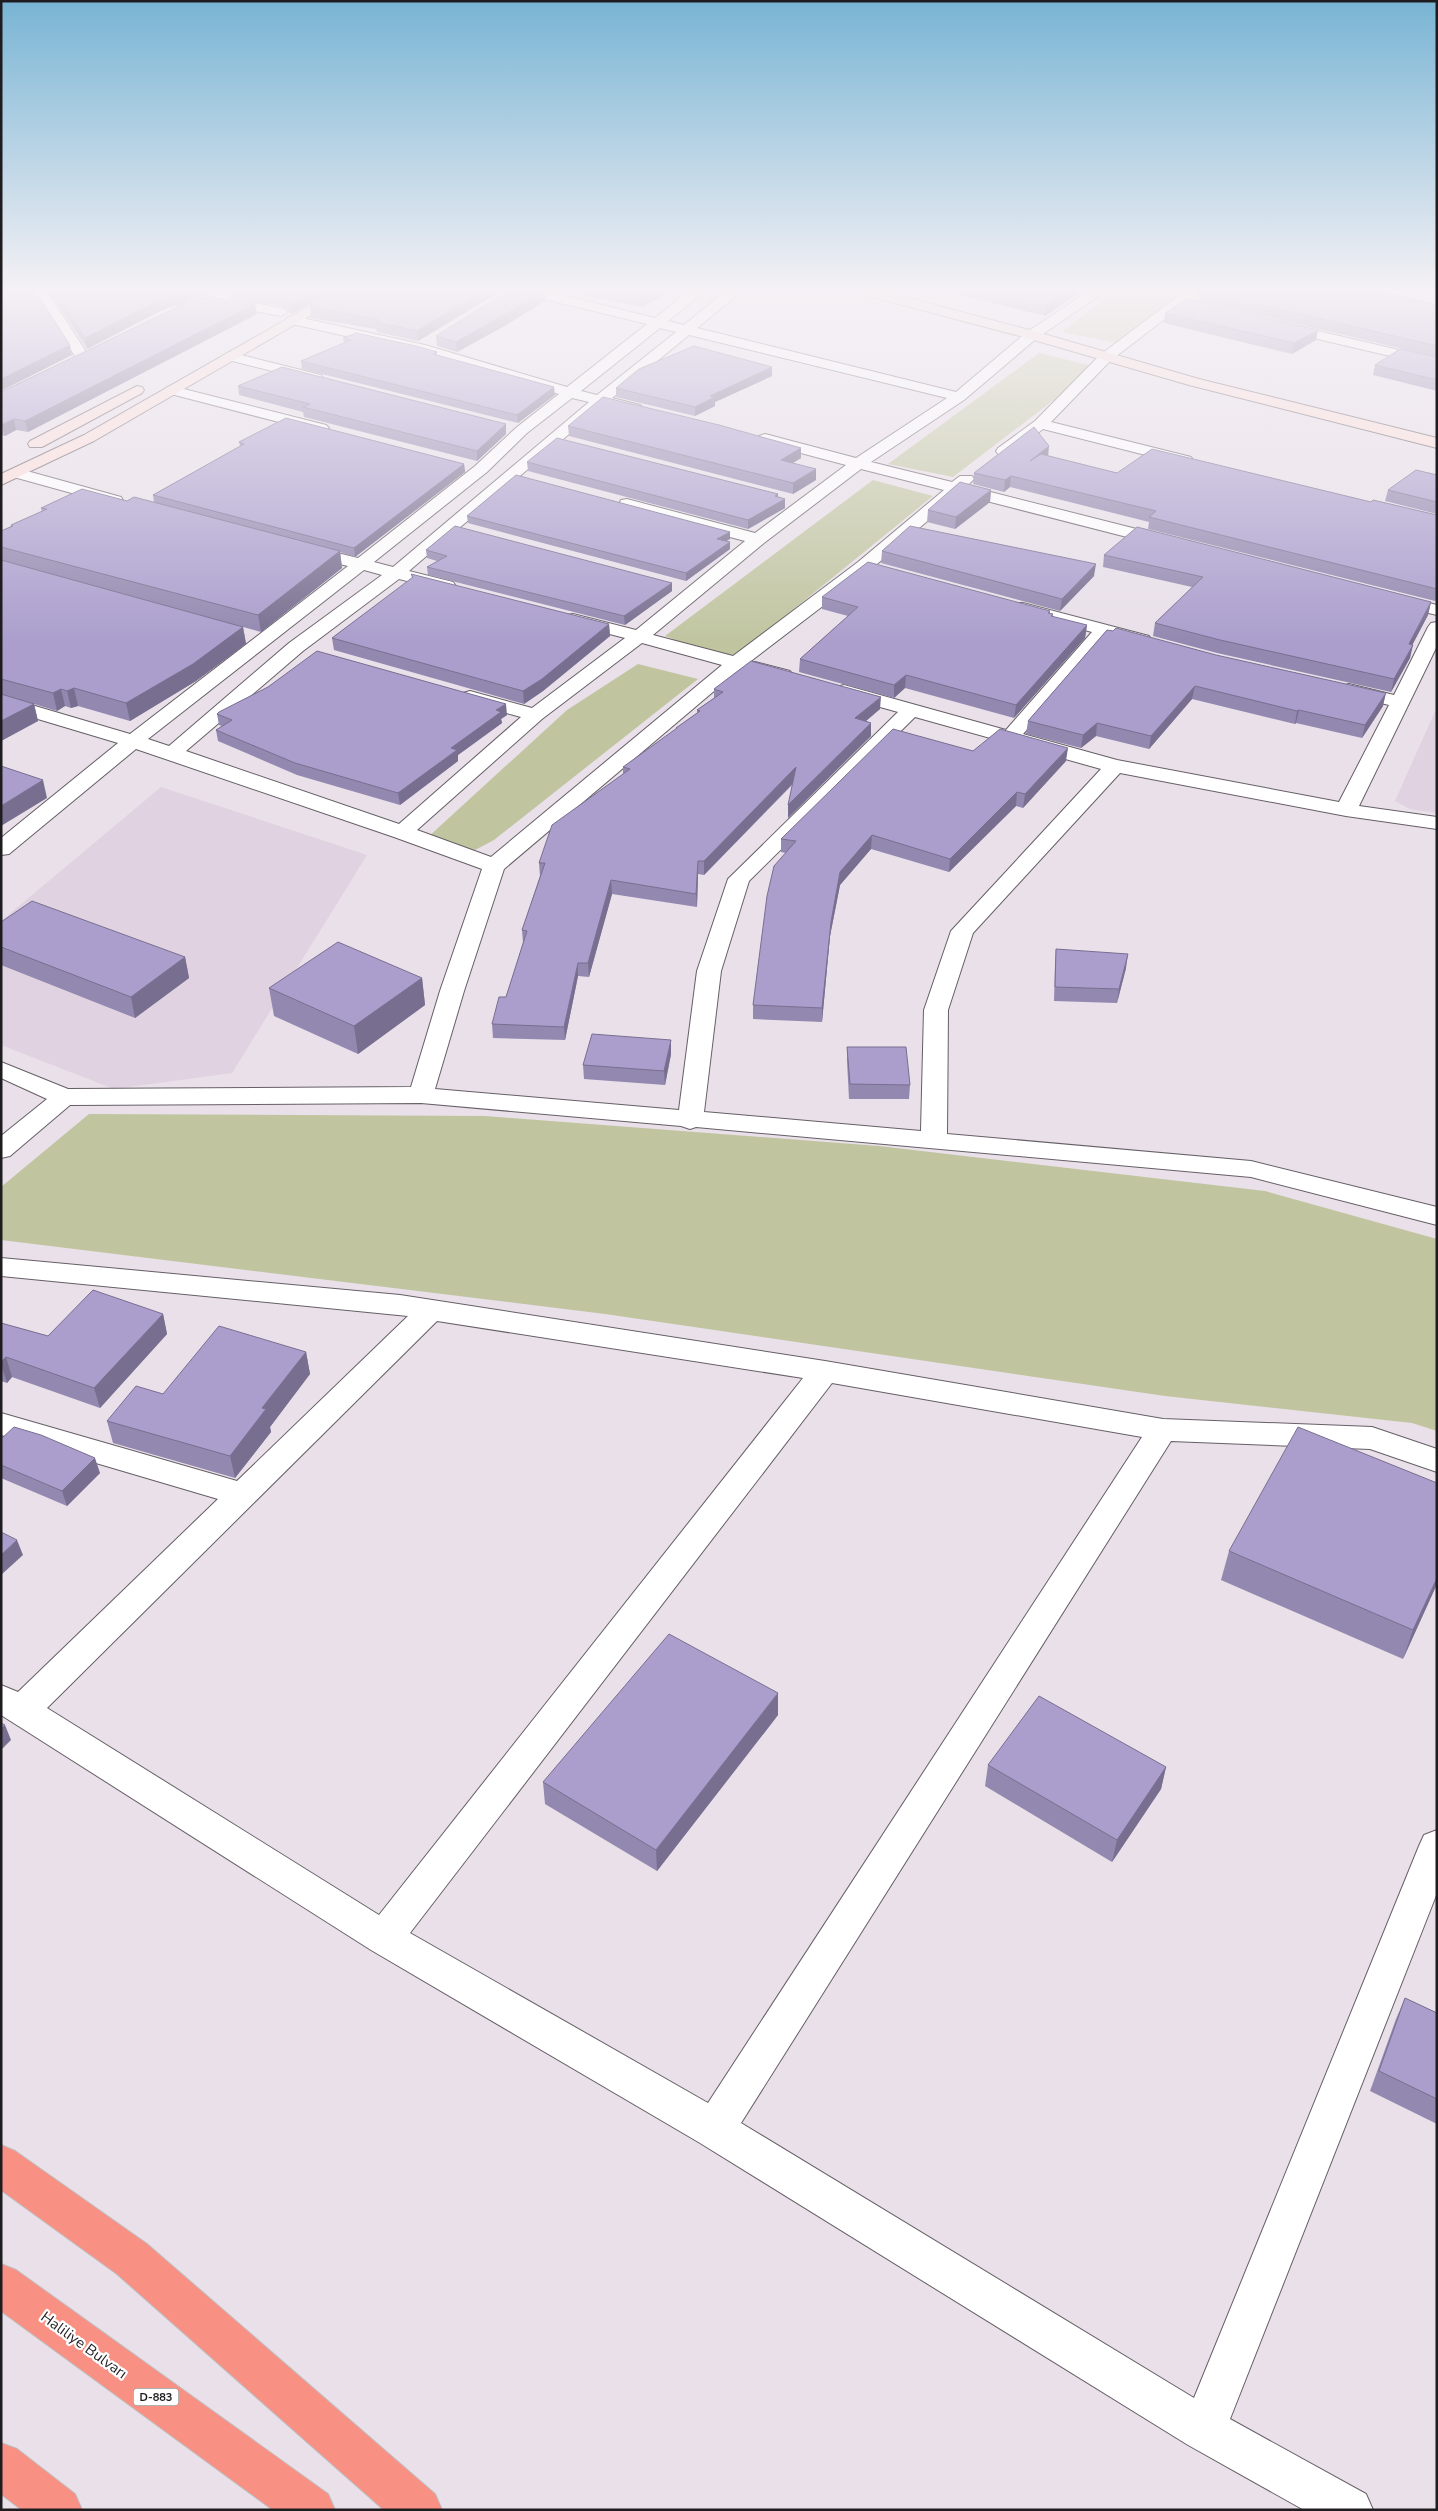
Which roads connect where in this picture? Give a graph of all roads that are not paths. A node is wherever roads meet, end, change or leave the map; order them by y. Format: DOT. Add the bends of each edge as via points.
graph roads {
  1 [pos="102,408"];
  2 [pos="141,408"];
  3 [pos="243,408"];
  4 [pos="551,408"];
  5 [pos="590,408"];
  6 [pos="636,408"];
  7 [pos="943,408"];
  8 [pos="1056,408"];
  9 [pos="1301,408"];
  10 [pos="648,411"];
  11 [pos="1040,424"];
  12 [pos="504,426"];
  13 [pos="522,430"];
  14 [pos="341,433"];
  15 [pos="754,437"];
  16 [pos="554,439"];
  17 [pos="1437,443"];
  18 [pos="574,444"];
  19 [pos="24,451"];
  20 [pos="993,459"];
  21 [pos="860,462"];
  22 [pos="462,464"];
  23 [pos="1204,464"];
  24 [pos="481,469"];
  25 [pos="977,471"];
  26 [pos="512,474"];
  27 [pos="8,476"];
  28 [pos="531,479"];
  29 [pos="954,488"];
  30 [pos="787,499"];
  31 [pos="616,502"];
  32 [pos="130,503"];
  33 [pos="806,504"];
  34 [pos="452,526"];
  35 [pos="470,531"];
  36 [pos="758,539"];
  37 [pos="282,544"];
  38 [pos="1182,546"];
  39 [pos="359,565"];
  40 [pos="864,566"];
  41 [pos="884,571"];
  42 [pos="396,573"];
  43 [pos="677,585"];
  44 [pos="462,590"];
  45 [pos="695,590"];
  46 [pos="1381,596"];
  47 [pos="999,602"];
  48 [pos="1437,610"];
  49 [pos="555,614"];
  50 [pos="1437,627"];
  51 [pos="1104,630"];
  52 [pos="246,636"];
  53 [pos="640,636"];
  54 [pos="264,641"];
  55 [pos="1159,645"];
  56 [pos="296,647"];
  57 [pos="315,653"];
  58 [pos="737,662"];
  59 [pos="801,680"];
  60 [pos="829,687"];
  61 [pos="1336,687"];
  62 [pos="449,691"];
  63 [pos="1,702"];
  64 [pos="1401,702"];
  65 [pos="912,709"];
  66 [pos="535,715"];
  67 [pos="1011,736"];
  68 [pos="132,742"];
  69 [pos="172,753"];
  70 [pos="1115,766"];
  71 [pos="1346,810"];
  72 [pos="1437,823"];
  73 [pos="402,832"];
  74 [pos="1,849"];
  75 [pos="494,866"];
  76 [pos="1,1070"];
  77 [pos="421,1095"];
  78 [pos="64,1097"];
  79 [pos="690,1120"];
  80 [pos="934,1139"];
  81 [pos="1,1150"];
  82 [pos="1437,1216"];
  83 [pos="1,1267"];
  84 [pos="431,1310"];
  85 [pos="825,1370"];
  86 [pos="1,1424"];
  87 [pos="1163,1430"];
  88 [pos="1437,1461"];
  89 [pos="242,1494"];
  90 [pos="12,1704"];
  91 [pos="1437,1846"];
  92 [pos="384,1938"];
  93 [pos="714,2129"];
  94 [pos="1,2165"];
  95 [pos="1,2285"];
  96 [pos="1204,2429"];
  97 [pos="1,2465"];
  98 [pos="59,2510"];
  99 [pos="312,2510"];
  100 [pos="419,2510"];
  101 [pos="1350,2510"];
  1 -- 19 [label="main road"];
  2 -- 27 [label="main road" via="89,438"];
  3 -- 14 [label="street"];
  4 -- 13 [label="street"];
  5 -- 16 [label="street"];
  6 -- 10 [label="street"];
  7 -- 21 [label="street"];
  8 -- 11 [label="street"];
  9 -- 17 [label="main road"];
  11 -- 20 [label="street"];
  11 -- 23 [label="street"];
  12 -- 13 [label="street"];
  13 -- 16 [label="street"];
  13 -- 24 [label="street"];
  15 -- 21 [label="street"];
  16 -- 18 [label="street"];
  16 -- 26 [label="street"];
  21 -- 29 [label="street"];
  21 -- 33 [label="street"];
  22 -- 24 [label="street"];
  24 -- 26 [label="street"];
  24 -- 39 [label="street"];
  25 -- 29 [label="street"];
  26 -- 28 [label="street"];
  26 -- 34 [label="street"];
  27 -- 32 [label="street"];
  29 -- 38 [label="street"];
  29 -- 40 [label="street"];
  30 -- 33 [label="street"];
  31 -- 36 [label="street"];
  33 -- 36 [label="street"];
  34 -- 35 [label="street"];
  34 -- 42 [label="street"];
  36 -- 45 [label="street"];
  37 -- 39 [label="street"];
  39 -- 42 [label="street"];
  39 -- 54 [label="street"];
  40 -- 41 [label="street"];
  40 -- 58 [label="street"];
  42 -- 44 [label="street"];
  42 -- 56 [label="street"];
  43 -- 45 [label="street"];
  45 -- 53 [label="street"];
  46 -- 48 [label="street"];
  47 -- 51 [label="street"];
  49 -- 53 [label="street"];
  50 -- 64 [label="street"];
  51 -- 55 [label="street"];
  51 -- 67 [label="street"];
  52 -- 54 [label="street"];
  53 -- 58 [label="street"];
  53 -- 66 [label="street"];
  54 -- 56 [label="street"];
  54 -- 68 [label="street"];
  56 -- 57 [label="street"];
  56 -- 69 [label="street"];
  58 -- 59 [label="street"];
  58 -- 75 [label="street"];
  60 -- 65 [label="street"];
  61 -- 64 [label="street"];
  62 -- 66 [label="street"];
  63 -- 68 [label="street"];
  64 -- 71 [label="street"];
  65 -- 67 [label="street"];
  65 -- 79 [label="street" via="739,879 709,971"];
  66 -- 73 [label="street"];
  67 -- 70 [label="street"];
  68 -- 69 [label="street"];
  68 -- 74 [label="street"];
  69 -- 73 [label="street"];
  70 -- 71 [label="street"];
  70 -- 80 [label="street" via="962,931 936,1010"];
  71 -- 72 [label="street"];
  73 -- 75 [label="street"];
  75 -- 77 [label="street"];
  76 -- 78 [label="street"];
  77 -- 78 [label="street"];
  77 -- 79 [label="street"];
  78 -- 81 [label="street"];
  79 -- 80 [label="street"];
  80 -- 82 [label="street" via="1251,1169 1400,1204"];
  83 -- 84 [label="street"];
  84 -- 85 [label="street"];
  84 -- 89 [label="street"];
  85 -- 87 [label="street"];
  85 -- 92 [label="street"];
  86 -- 89 [label="street"];
  87 -- 88 [label="street" via="1372,1438"];
  87 -- 93 [label="street"];
  89 -- 90 [label="street"];
  90 -- 92 [label="street"];
  91 -- 96 [label="street"];
  92 -- 93 [label="street"];
  93 -- 96 [label="street"];
  94 -- 100 [label="highway" via="132,2259"];
  95 -- 99 [label="highway, Haliliye Bulvarı / D-883"];
  96 -- 101 [label="street"];
  97 -- 98 [label="highway"];
}
